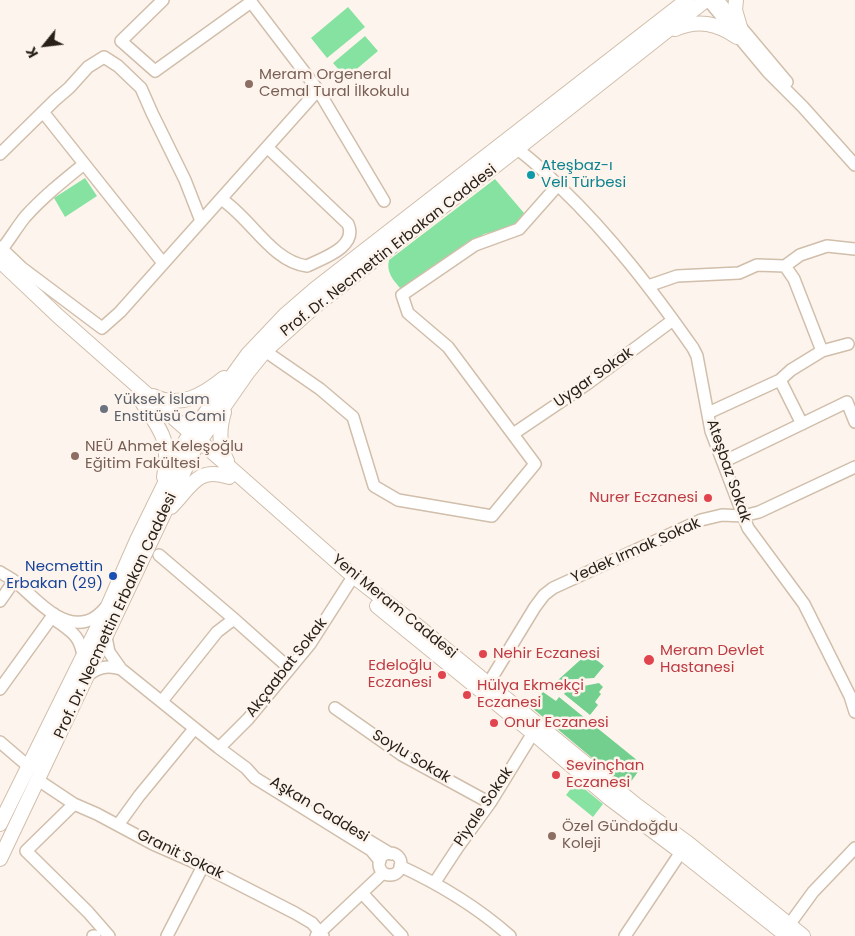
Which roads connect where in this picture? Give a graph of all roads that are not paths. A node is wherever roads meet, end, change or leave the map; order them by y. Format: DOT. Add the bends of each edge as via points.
graph roads {
  1 [pos="163,0"];
  2 [pos="671,0"];
  3 [pos="687,0"];
  4 [pos="707,0"];
  5 [pos="718,0"];
  6 [pos="736,0"];
  7 [pos="657,31"];
  8 [pos="738,32"];
  9 [pos="318,90"];
  10 [pos="43,112"];
  11 [pos="267,147"];
  12 [pos="518,149"];
  13 [pos="0,154"];
  14 [pos="84,164"];
  15 [pos="855,165"];
  16 [pos="558,185"];
  17 [pos="221,199"];
  18 [pos="384,201"];
  19 [pos="201,221"];
  20 [pos="855,249"];
  21 [pos="1,253"];
  22 [pos="163,264"];
  23 [pos="785,266"];
  24 [pos="0,273"];
  25 [pos="648,286"];
  26 [pos="673,320"];
  27 [pos="848,344"];
  28 [pos="265,351"];
  29 [pos="822,351"];
  30 [pos="236,368"];
  31 [pos="780,380"];
  32 [pos="145,398"];
  33 [pos="227,401"];
  34 [pos="708,413"];
  35 [pos="855,422"];
  36 [pos="802,424"];
  37 [pos="513,434"];
  38 [pos="193,440"];
  39 [pos="722,462"];
  40 [pos="855,467"];
  41 [pos="232,474"];
  42 [pos="162,490"];
  43 [pos="164,515"];
  44 [pos="743,516"];
  45 [pos="159,555"];
  46 [pos="0,572"];
  47 [pos="8,583"];
  48 [pos="349,583"];
  49 [pos="0,601"];
  50 [pos="108,606"];
  51 [pos="52,615"];
  52 [pos="234,619"];
  53 [pos="106,637"];
  54 [pos="83,656"];
  55 [pos="289,668"];
  56 [pos="121,669"];
  57 [pos="87,676"];
  58 [pos="488,684"];
  59 [pos="0,689"];
  60 [pos="852,695"];
  61 [pos="162,701"];
  62 [pos="335,708"];
  63 [pos="855,712"];
  64 [pos="194,729"];
  65 [pos="533,733"];
  66 [pos="0,742"];
  67 [pos="218,748"];
  68 [pos="28,766"];
  69 [pos="246,768"];
  70 [pos="38,780"];
  71 [pos="490,803"];
  72 [pos="74,804"];
  73 [pos="0,824"];
  74 [pos="118,825"];
  75 [pos="855,848"];
  76 [pos="681,852"];
  77 [pos="390,854"];
  78 [pos="0,859"];
  79 [pos="380,861"];
  80 [pos="203,866"];
  81 [pos="400,866"];
  82 [pos="383,873"];
  83 [pos="435,882"];
  84 [pos="362,893"];
  85 [pos="788,931"];
  86 [pos="320,935"];
  87 [pos="109,936"];
  88 [pos="167,936"];
  89 [pos="402,936"];
  90 [pos="510,936"];
  91 [pos="625,936"];
  92 [pos="803,936"];
  1 -- 9 [label="street" via="121,41 155,71 251,2"];
  2 -- 7 [label="main road"];
  3 -- 7 [label="main road, Prof. Dr. Necmettin Erbakan Caddesi"];
  4 -- 7 [label="main road, Prof. Dr. Necmettin Erbakan Caddesi"];
  4 -- 8 [label="street"];
  5 -- 8 [label="street"];
  6 -- 8 [label="main road"];
  7 -- 8 [label="main road" via="698,23"];
  7 -- 12 [label="main road, Prof. Dr. Necmettin Erbakan Caddesi"];
  7 -- 30 [label="main road, Prof. Dr. Necmettin Erbakan Caddesi" via="315,289 275,325"];
  8 -- 15 [label="street" via="782,87"];
  9 -- 11 [label="street"];
  9 -- 18 [label="street"];
  10 -- 13 [label="street"];
  10 -- 14 [label="street"];
  10 -- 19 [label="street" via="88,67 104,57 118,66 141,88"];
  11 -- 17 [label="street"];
  11 -- 17 [label="street" via="348,224 350,238 346,244 307,266 300,265 280,254"];
  12 -- 16 [label="street, Ateşbaz Sokak"];
  12 -- 28 [label="main road, Prof. Dr. Necmettin Erbakan Caddesi" via="314,307"];
  14 -- 21 [label="street" via="36,205"];
  14 -- 22 [label="street"];
  16 -- 25 [label="street, Ateşbaz Sokak" via="584,210"];
  16 -- 37 [label="street" via="519,229 475,245 402,295 408,312 448,347"];
  17 -- 19 [label="street"];
  19 -- 22 [label="street"];
  20 -- 23 [label="street" via="827,246 800,255"];
  21 -- 22 [label="street" via="102,328"];
  21 -- 32 [label="main road, Yeni Meram Caddesi" via="58,316"];
  23 -- 25 [label="street" via="757,265 739,272 677,276"];
  23 -- 29 [label="street" via="794,279"];
  24 -- 32 [label="main road, Yeni Meram Caddesi"];
  25 -- 26 [label="street, Ateşbaz Sokak"];
  26 -- 34 [label="street, Ateşbaz Sokak" via="694,348"];
  26 -- 37 [label="street, Uygar Sokak"];
  27 -- 29 [label="street"];
  28 -- 33 [label="main road, Prof. Dr. Necmettin Erbakan Caddesi"];
  28 -- 37 [label="street" via="320,389 353,417 374,486 398,500 492,516 535,464"];
  29 -- 31 [label="street"];
  30 -- 32 [label="main road" via="214,387 194,398 170,401"];
  30 -- 38 [label="main road, Prof. Dr. Necmettin Erbakan Caddesi"];
  31 -- 34 [label="street"];
  31 -- 36 [label="street"];
  32 -- 38 [label="main road, Yeni Meram Caddesi"];
  32 -- 42 [label="main road" via="164,440 167,456"];
  33 -- 38 [label="main road, Prof. Dr. Necmettin Erbakan Caddesi"];
  33 -- 41 [label="main road" via="220,438"];
  34 -- 39 [label="street, Ateşbaz Sokak"];
  35 -- 36 [label="street" via="847,402"];
  36 -- 39 [label="street"];
  38 -- 41 [label="main road, Yeni Meram Caddesi"];
  38 -- 42 [label="main road, Prof. Dr. Necmettin Erbakan Caddesi"];
  38 -- 43 [label="main road, Prof. Dr. Necmettin Erbakan Caddesi"];
  39 -- 44 [label="street, Ateşbaz Sokak"];
  40 -- 44 [label="street, Yedek Irmak Sokak" via="759,512"];
  41 -- 43 [label="main road" via="212,473 198,478"];
  41 -- 48 [label="main road, Yeni Meram Caddesi"];
  41 -- 58 [label="main road, Yeni Meram Caddesi"];
  42 -- 50 [label="main road, Prof. Dr. Necmettin Erbakan Caddesi"];
  43 -- 53 [label="main road, Prof. Dr. Necmettin Erbakan Caddesi"];
  44 -- 58 [label="street, Yedek Irmak Sokak" via="722,515 689,525 548,591"];
  44 -- 60 [label="street, Ateşbaz Sokak" via="748,528 804,604"];
  45 -- 52 [label="street"];
  46 -- 47 [label="street"];
  47 -- 49 [label="street"];
  47 -- 51 [label="street"];
  48 -- 55 [label="street, Akçaabat Sokak" via="310,644"];
  48 -- 65 [label="main road, Yeni Meram Caddesi"];
  50 -- 51 [label="street" via="94,618 81,622"];
  50 -- 54 [label="main road, Prof. Dr. Necmettin Erbakan Caddesi"];
  51 -- 54 [label="street" via="76,635"];
  51 -- 59 [label="street"];
  52 -- 55 [label="street"];
  52 -- 61 [label="street" via="217,632"];
  53 -- 56 [label="street" via="109,652"];
  53 -- 57 [label="main road, Prof. Dr. Necmettin Erbakan Caddesi"];
  54 -- 68 [label="main road, Prof. Dr. Necmettin Erbakan Caddesi"];
  55 -- 67 [label="street, Akçaabat Sokak" via="248,719"];
  56 -- 57 [label="street" via="101,667"];
  56 -- 61 [label="street, Aşkan Caddesi"];
  57 -- 70 [label="main road, Prof. Dr. Necmettin Erbakan Caddesi"];
  58 -- 85 [label="main road, Yeni Meram Caddesi" via="689,844"];
  60 -- 63 [label="street, Ateşbaz Sokak"];
  61 -- 64 [label="street, Aşkan Caddesi"];
  62 -- 71 [label="street, Soylu Sokak" via="402,754"];
  64 -- 67 [label="street, Aşkan Caddesi"];
  64 -- 74 [label="street"];
  65 -- 71 [label="street, Piyale Sokak"];
  65 -- 76 [label="main road, Yeni Meram Caddesi" via="621,807"];
  66 -- 68 [label="street"];
  67 -- 69 [label="street, Aşkan Caddesi"];
  68 -- 73 [label="main road, Prof. Dr. Necmettin Erbakan Caddesi"];
  69 -- 77 [label="street, Aşkan Caddesi"];
  69 -- 79 [label="street, Aşkan Caddesi" via="255,778 371,850"];
  70 -- 72 [label="street, Granit Sokak"];
  70 -- 78 [label="main road, Prof. Dr. Necmettin Erbakan Caddesi"];
  71 -- 83 [label="street, Piyale Sokak"];
  72 -- 74 [label="street, Granit Sokak"];
  72 -- 87 [label="street" via="26,852"];
  74 -- 80 [label="street, Granit Sokak"];
  75 -- 85 [label="street" via="813,892"];
  76 -- 85 [label="main road, Yeni Meram Caddesi"];
  76 -- 91 [label="street"];
  77 -- 79 [label="street"];
  77 -- 81 [label="street" via="397,856"];
  79 -- 82 [label="street"];
  80 -- 86 [label="street, Granit Sokak" via="295,912 312,923"];
  80 -- 88 [label="street"];
  81 -- 82 [label="street" via="394,874"];
  81 -- 83 [label="street"];
  82 -- 84 [label="street"];
  83 -- 90 [label="street" via="484,914"];
  84 -- 86 [label="street"];
  84 -- 89 [label="street"];
  85 -- 92 [label="main road, Yeni Meram Caddesi"];
}
